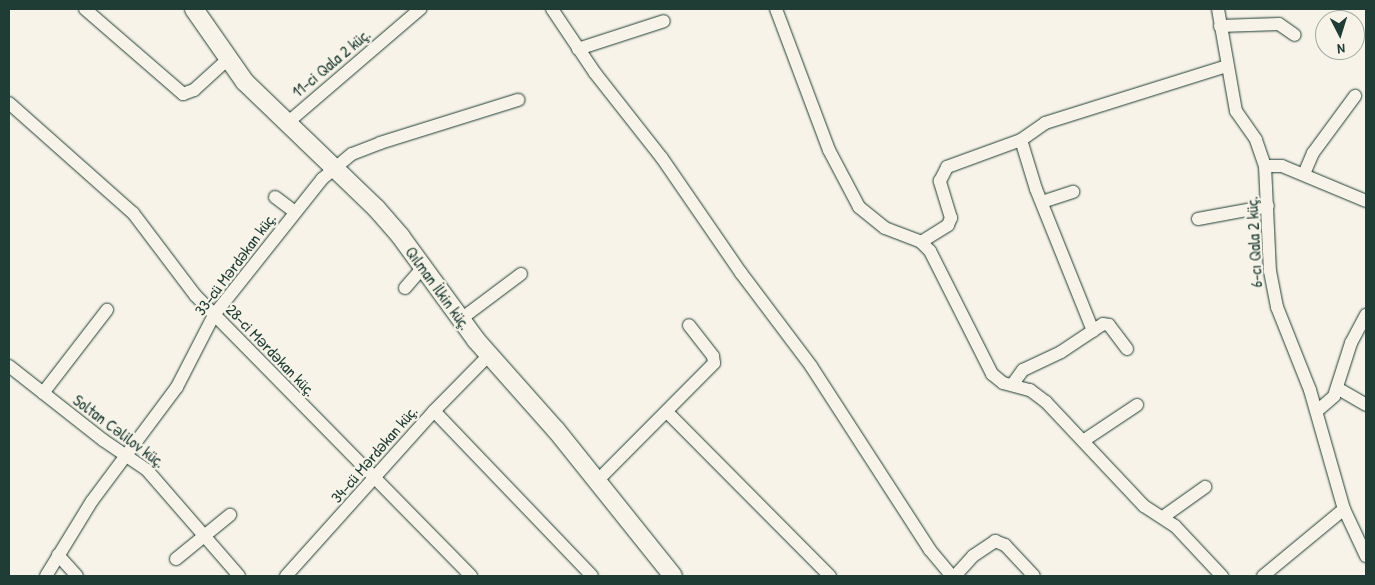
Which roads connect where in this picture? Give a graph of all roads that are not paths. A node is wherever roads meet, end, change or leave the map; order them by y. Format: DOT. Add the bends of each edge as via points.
graph roads {
  1 [pos="85,9"];
  2 [pos="194,9"];
  3 [pos="420,9"];
  4 [pos="552,9"];
  5 [pos="776,9"];
  6 [pos="1218,9"];
  7 [pos="664,21"];
  8 [pos="1220,26"];
  9 [pos="1295,36"];
  10 [pos="578,50"];
  11 [pos="229,58"];
  12 [pos="1226,66"];
  13 [pos="1355,96"];
  14 [pos="518,100"];
  15 [pos="9,103"];
  16 [pos="286,124"];
  17 [pos="1021,140"];
  18 [pos="1265,166"];
  19 [pos="333,168"];
  20 [pos="1304,174"];
  21 [pos="1074,192"];
  22 [pos="275,197"];
  23 [pos="1366,201"];
  24 [pos="1042,202"];
  25 [pos="1268,206"];
  26 [pos="294,212"];
  27 [pos="1198,219"];
  28 [pos="921,242"];
  29 [pos="423,267"];
  30 [pos="521,274"];
  31 [pos="405,288"];
  32 [pos="107,310"];
  33 [pos="214,315"];
  34 [pos="1366,316"];
  35 [pos="461,319"];
  36 [pos="690,325"];
  37 [pos="1094,331"];
  38 [pos="1127,349"];
  39 [pos="489,356"];
  40 [pos="9,366"];
  41 [pos="1012,385"];
  42 [pos="1337,388"];
  43 [pos="43,393"];
  44 [pos="1136,405"];
  45 [pos="1366,406"];
  46 [pos="434,411"];
  47 [pos="1317,411"];
  48 [pos="668,413"];
  49 [pos="1083,441"];
  50 [pos="126,454"];
  51 [pos="375,479"];
  52 [pos="597,481"];
  53 [pos="1205,487"];
  54 [pos="1344,509"];
  55 [pos="230,515"];
  56 [pos="1163,517"];
  57 [pos="205,536"];
  58 [pos="58,554"];
  59 [pos="1366,556"];
  60 [pos="176,559"];
  61 [pos="46,576"];
  62 [pos="77,576"];
  63 [pos="240,576"];
  64 [pos="286,576"];
  65 [pos="471,576"];
  66 [pos="592,576"];
  67 [pos="673,576"];
  68 [pos="830,576"];
  69 [pos="953,576"];
  70 [pos="1034,576"];
  71 [pos="1222,576"];
  72 [pos="1263,576"];
  1 -- 11 [label="street" via="183,94 194,90"];
  2 -- 11 [label="street, Qılman İlkin küç."];
  3 -- 16 [label="street, 11-ci Qala 2 küç."];
  4 -- 10 [label="street"];
  5 -- 28 [label="street" via="829,150 853,199 864,214 885,228"];
  6 -- 8 [label="street, 6-cı Qala 2 küç."];
  7 -- 10 [label="street"];
  8 -- 9 [label="street" via="1279,24"];
  8 -- 12 [label="street, 6-cı Qala 2 küç."];
  10 -- 69 [label="street" via="662,158 741,273 811,366 930,550"];
  11 -- 16 [label="street, Qılman İlkin küç." via="245,82"];
  12 -- 17 [label="street" via="1044,123"];
  12 -- 18 [label="street, 6-cı Qala 2 küç." via="1236,111 1260,147"];
  13 -- 20 [label="street" via="1314,153"];
  14 -- 19 [label="street, 33-cü Mərdəkan küç." via="380,143 352,154"];
  15 -- 33 [label="street, 28-ci Mərdəkan küç." via="134,213 195,295"];
  16 -- 19 [label="street, Qılman İlkin küç."];
  17 -- 24 [label="street"];
  17 -- 28 [label="street" via="942,171 940,181 951,218 948,225"];
  18 -- 20 [label="street" via="1282,166"];
  18 -- 25 [label="street, 6-cı Qala 2 küç."];
  19 -- 26 [label="street, 33-cü Mərdəkan küç."];
  19 -- 29 [label="street, Qılman İlkin küç." via="386,220"];
  20 -- 23 [label="street"];
  21 -- 24 [label="street"];
  22 -- 26 [label="street"];
  24 -- 37 [label="street"];
  25 -- 27 [label="street"];
  25 -- 47 [label="street, 6-cı Qala 2 küç." via="1270,271 1276,307"];
  26 -- 33 [label="street, 33-cü Mərdəkan küç."];
  28 -- 41 [label="street" via="934,257 992,374"];
  29 -- 31 [label="street"];
  29 -- 35 [label="street, Qılman İlkin küç."];
  30 -- 35 [label="street"];
  32 -- 43 [label="street"];
  33 -- 50 [label="street, 33-cü Mərdəkan küç." via="177,387"];
  33 -- 51 [label="street, 28-ci Mərdəkan küç."];
  34 -- 42 [label="street" via="1351,343"];
  35 -- 39 [label="street, Qılman İlkin küç."];
  36 -- 48 [label="street" via="713,356 714,363"];
  37 -- 38 [label="street" via="1102,324 1109,325"];
  37 -- 41 [label="street" via="1023,370"];
  39 -- 46 [label="street, 34-cü Mərdəkan küç."];
  39 -- 52 [label="street, Qılman İlkin küç."];
  40 -- 43 [label="street, Soltan Cəlilov küç."];
  41 -- 49 [label="street" via="1030,390 1046,402"];
  42 -- 45 [label="street"];
  42 -- 47 [label="street" via="1329,402"];
  43 -- 50 [label="street, Soltan Cəlilov küç."];
  44 -- 49 [label="street"];
  46 -- 51 [label="street, 34-cü Mərdəkan küç."];
  46 -- 66 [label="street"];
  47 -- 54 [label="street, 6-cı Qala 2 küç."];
  48 -- 52 [label="street"];
  48 -- 68 [label="street"];
  49 -- 56 [label="street" via="1144,506"];
  50 -- 57 [label="street, Soltan Cəlilov küç." via="172,495"];
  50 -- 58 [label="street, 33-cü Mərdəkan küç."];
  51 -- 64 [label="street, 34-cü Mərdəkan küç."];
  51 -- 65 [label="street, 28-ci Mərdəkan küç."];
  52 -- 67 [label="street, Qılman İlkin küç."];
  53 -- 56 [label="street"];
  54 -- 59 [label="street, 6-cı Qala 2 küç."];
  54 -- 72 [label="street"];
  55 -- 57 [label="street"];
  56 -- 71 [label="street" via="1183,533"];
  57 -- 60 [label="street"];
  57 -- 63 [label="street, Soltan Cəlilov küç."];
  58 -- 61 [label="street, 33-cü Mərdəkan küç."];
  58 -- 62 [label="street"];
  69 -- 70 [label="street" via="973,556 995,541 1005,545"];
}
